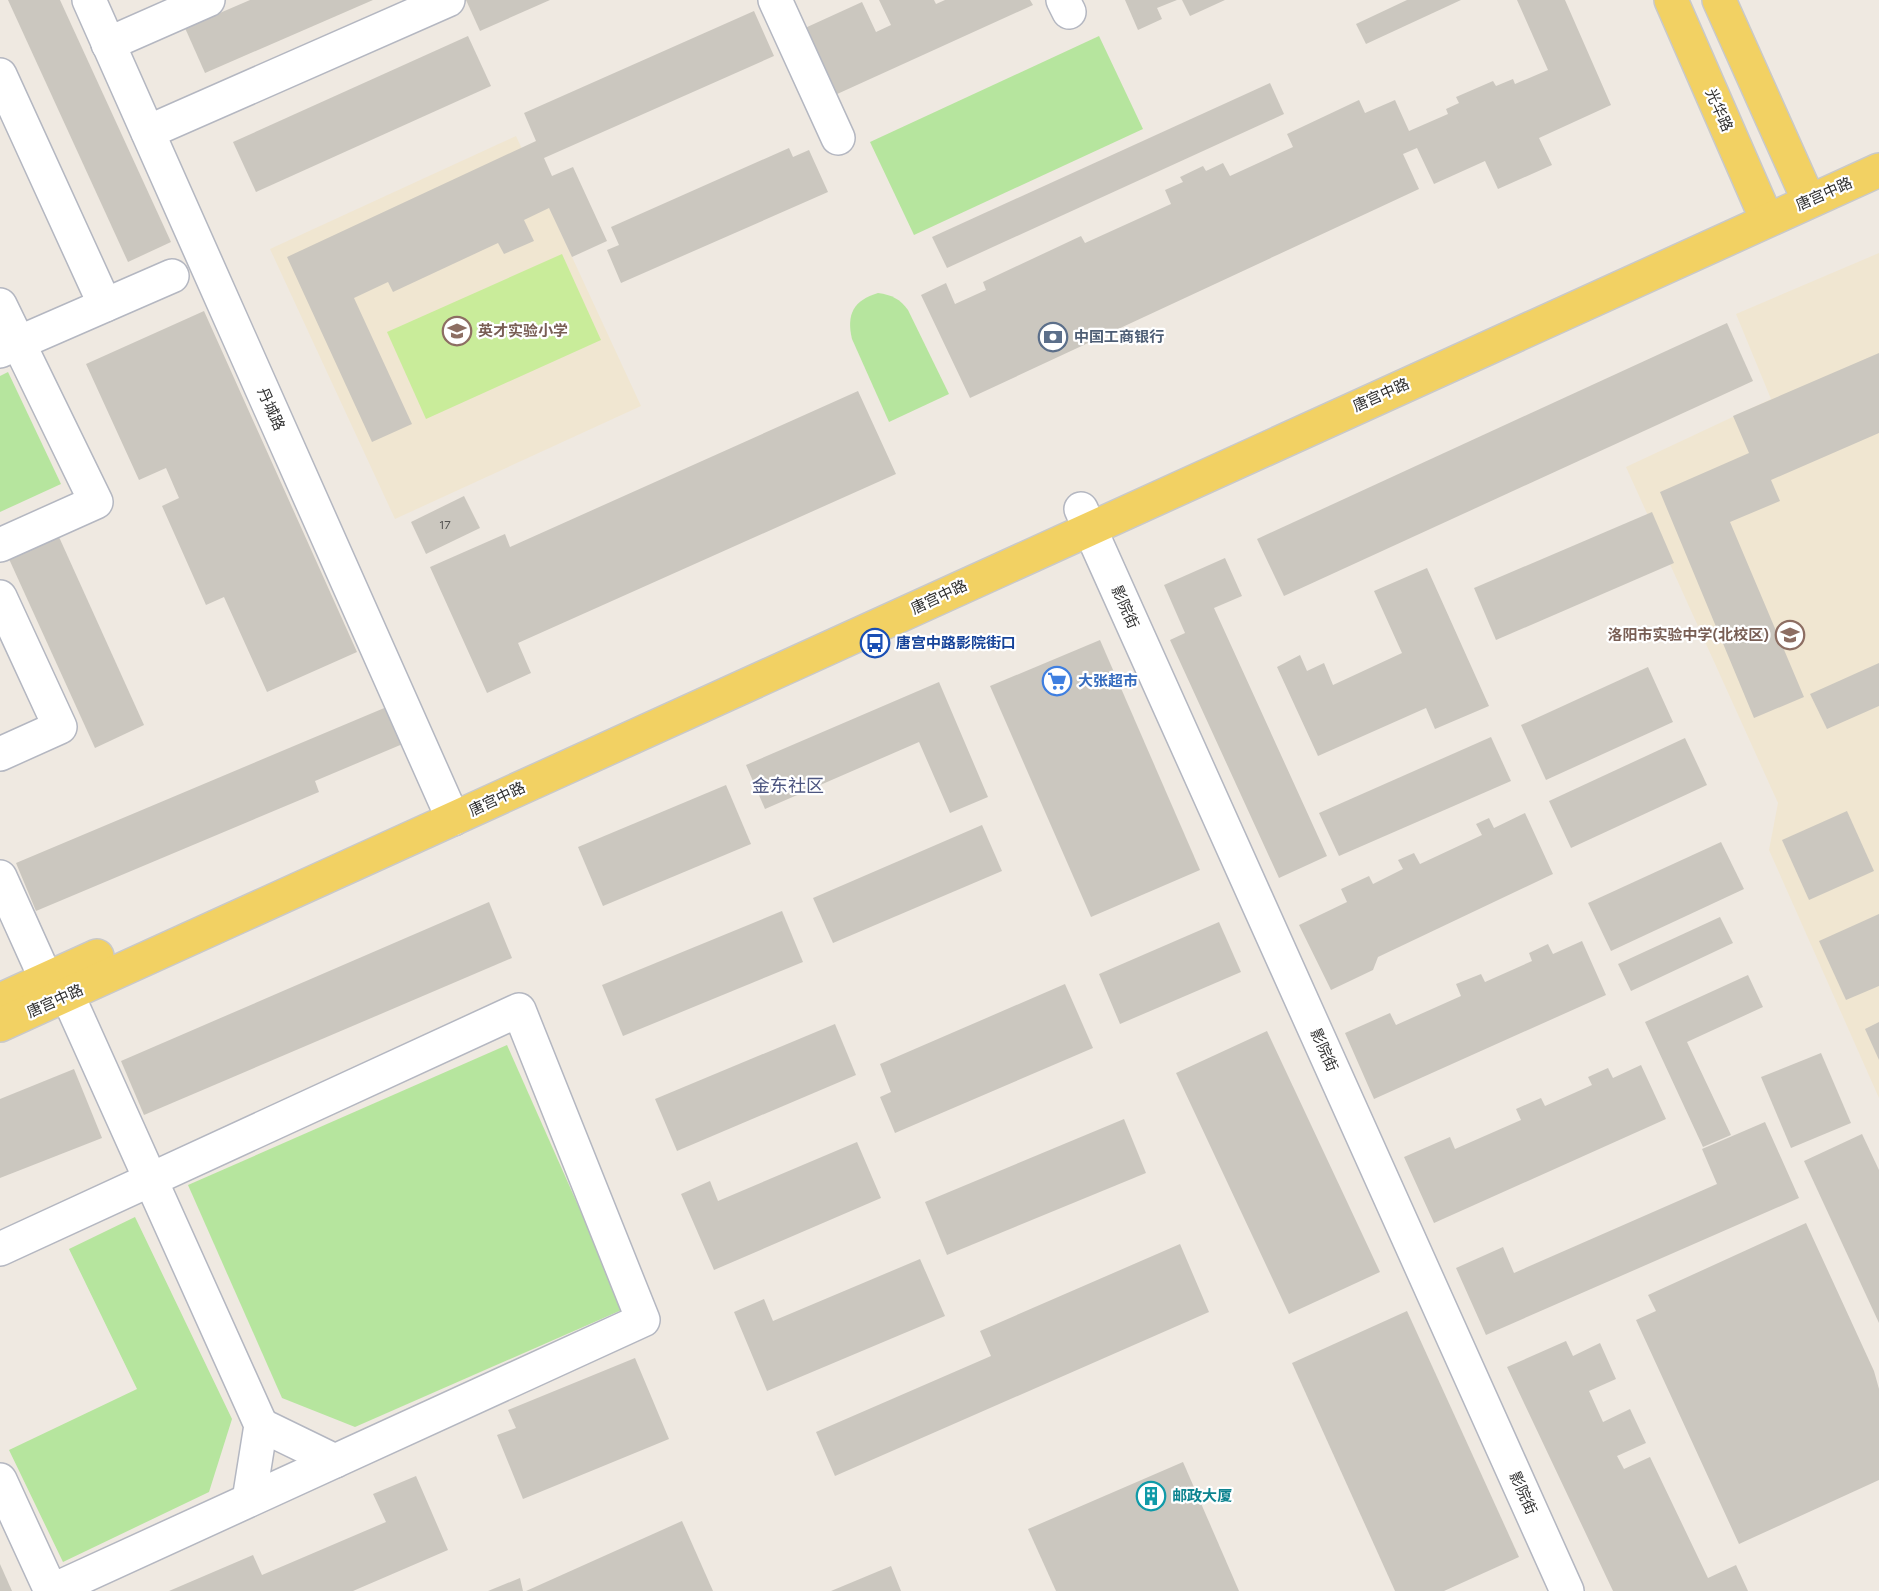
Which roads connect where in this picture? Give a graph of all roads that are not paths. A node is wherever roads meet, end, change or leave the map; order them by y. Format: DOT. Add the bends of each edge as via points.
graph roads {
  1 [pos="89,0"];
  2 [pos="208,0"];
  3 [pos="448,0"];
  4 [pos="775,0"];
  5 [pos="1671,0"];
  6 [pos="1719,0"];
  7 [pos="108,44"];
  8 [pos="0,75"];
  9 [pos="148,132"];
  10 [pos="838,138"];
  11 [pos="1879,146"];
  12 [pos="1879,170"];
  13 [pos="1805,192"];
  14 [pos="1763,211"];
  15 [pos="172,276"];
  16 [pos="0,305"];
  17 [pos="105,306"];
  18 [pos="9,347"];
  19 [pos="1085,518"];
  20 [pos="0,545"];
  21 [pos="0,597"];
  22 [pos="0,754"];
  23 [pos="449,809"];
  24 [pos="0,877"];
  25 [pos="57,983"];
  26 [pos="0,1000"];
  27 [pos="0,1025"];
  28 [pos="150,1179"];
  29 [pos="0,1249"];
  30 [pos="261,1425"];
  31 [pos="335,1461"];
  32 [pos="0,1480"];
  33 [pos="249,1500"];
  34 [pos="1568,1591"];
  1 -- 7 [label="street, 丹城路"];
  2 -- 7 [label="street"];
  3 -- 9 [label="street"];
  4 -- 10 [label="street"];
  5 -- 14 [label="main road, 光华路"];
  6 -- 13 [label="main road"];
  7 -- 9 [label="street, 丹城路"];
  8 -- 17 [label="street"];
  9 -- 23 [label="street, 丹城路"];
  11 -- 13 [label="main road, 唐宫中路"];
  12 -- 13 [label="main road, 唐宫中路"];
  13 -- 14 [label="main road, 唐宫中路"];
  14 -- 19 [label="main road, 唐宫中路"];
  15 -- 17 [label="street"];
  16 -- 18 [label="street"];
  17 -- 18 [label="street"];
  18 -- 20 [label="street" via="96,502"];
  19 -- 23 [label="main road, 唐宫中路"];
  19 -- 34 [label="street, 影院街"];
  21 -- 22 [label="street" via="60,727"];
  23 -- 25 [label="main road, 唐宫中路"];
  24 -- 25 [label="street"];
  25 -- 26 [label="main road, 唐宫中路"];
  25 -- 27 [label="main road, 唐宫中路"];
  25 -- 28 [label="street"];
  28 -- 29 [label="street"];
  28 -- 30 [label="street"];
  28 -- 31 [label="street" via="519,1010 643,1320"];
  30 -- 31 [label="street"];
  30 -- 33 [label="street"];
  31 -- 33 [label="street"];
  32 -- 33 [label="street" via="51,1591"];
}
